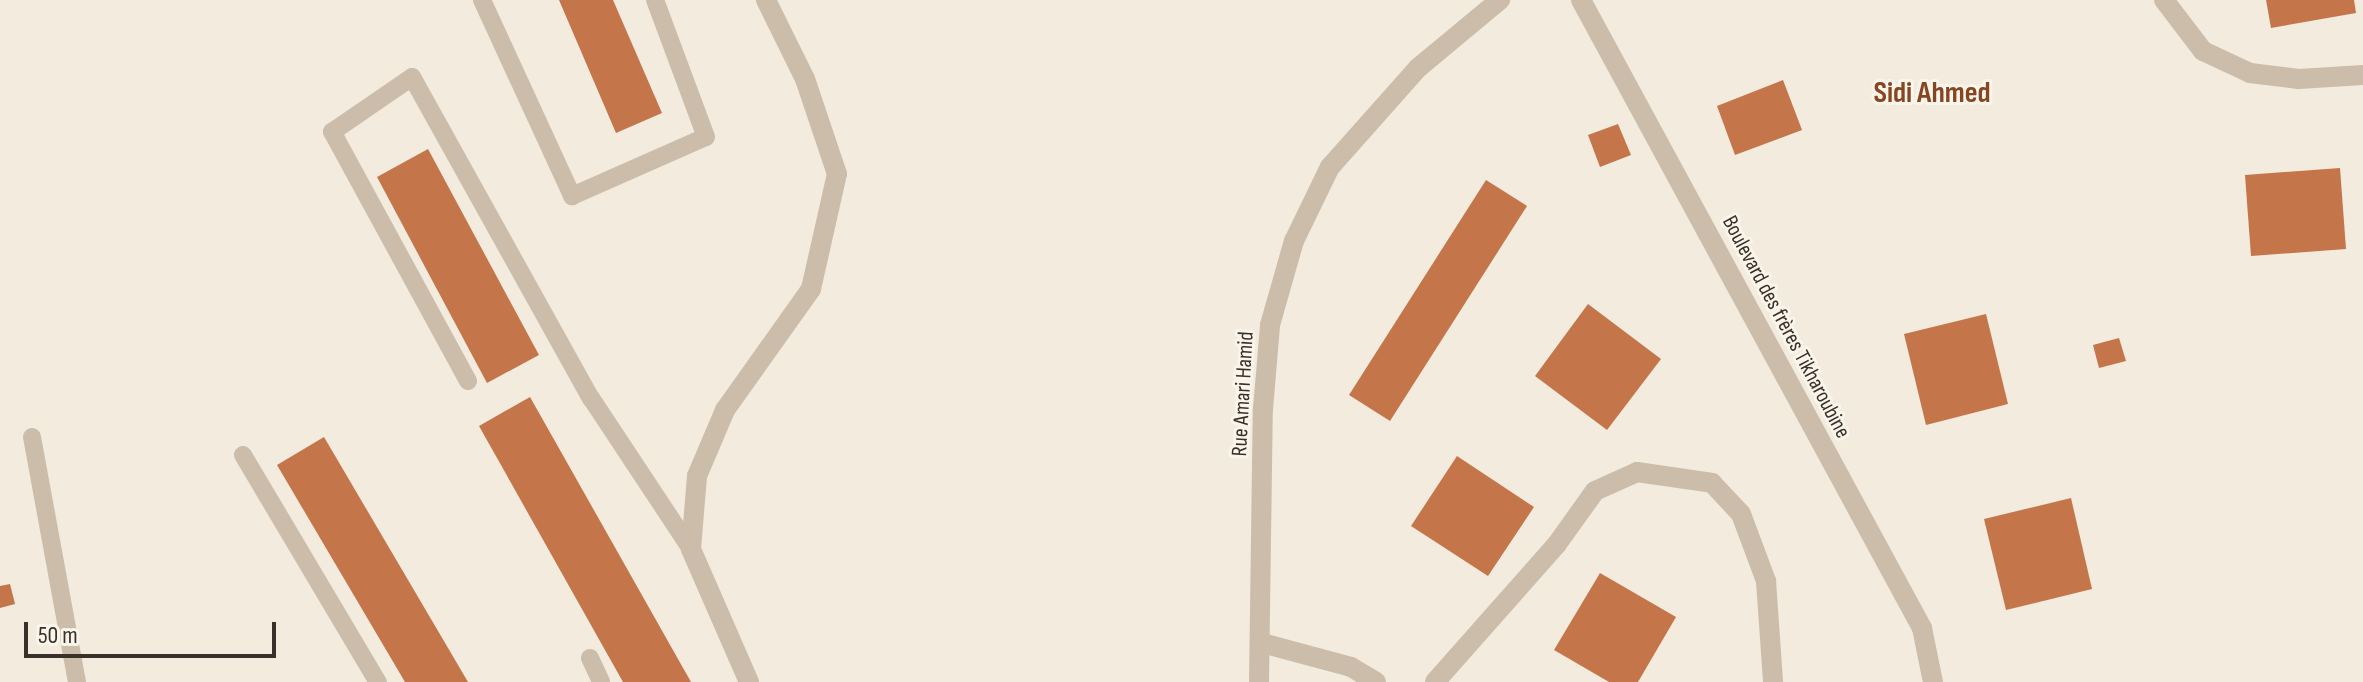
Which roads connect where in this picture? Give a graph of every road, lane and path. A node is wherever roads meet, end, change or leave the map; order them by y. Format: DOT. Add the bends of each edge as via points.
graph roads {
  1 [pos="482,0"];
  2 [pos="655,0"];
  3 [pos="766,0"];
  4 [pos="1500,0"];
  5 [pos="1581,0"];
  6 [pos="2164,0"];
  7 [pos="2363,75"];
  8 [pos="468,381"];
  9 [pos="32,437"];
  10 [pos="243,455"];
  11 [pos="691,549"];
  12 [pos="1262,643"];
  13 [pos="590,658"];
  14 [pos="77,682"];
  15 [pos="378,682"];
  16 [pos="601,682"];
  17 [pos="749,682"];
  18 [pos="1259,682"];
  19 [pos="1376,682"];
  20 [pos="1435,682"];
  21 [pos="1773,682"];
  22 [pos="1933,682"];
  1 -- 2 [label="lane" via="572,196 706,137"];
  3 -- 11 [label="street" via="805,79 837,174 811,289 725,410 697,476"];
  4 -- 12 [label="street, Rue Amari Hamid" via="1418,68 1330,167 1294,241 1267,353"];
  5 -- 22 [label="street, Boulevard des frères Tikharoubine" via="1922,628"];
  6 -- 7 [label="street" via="2203,51 2250,73 2299,79"];
  8 -- 11 [label="lane" via="332,132 412,77 591,398"];
  9 -- 14 [label="lane"];
  10 -- 15 [label="lane"];
  11 -- 17 [label="street"];
  12 -- 18 [label="street, Rue Amari Hamid"];
  12 -- 19 [label="street" via="1351,667"];
  13 -- 16 [label="lane"];
  20 -- 21 [label="street" via="1557,544 1595,491 1637,472 1712,483 1741,514 1766,581"];
}
